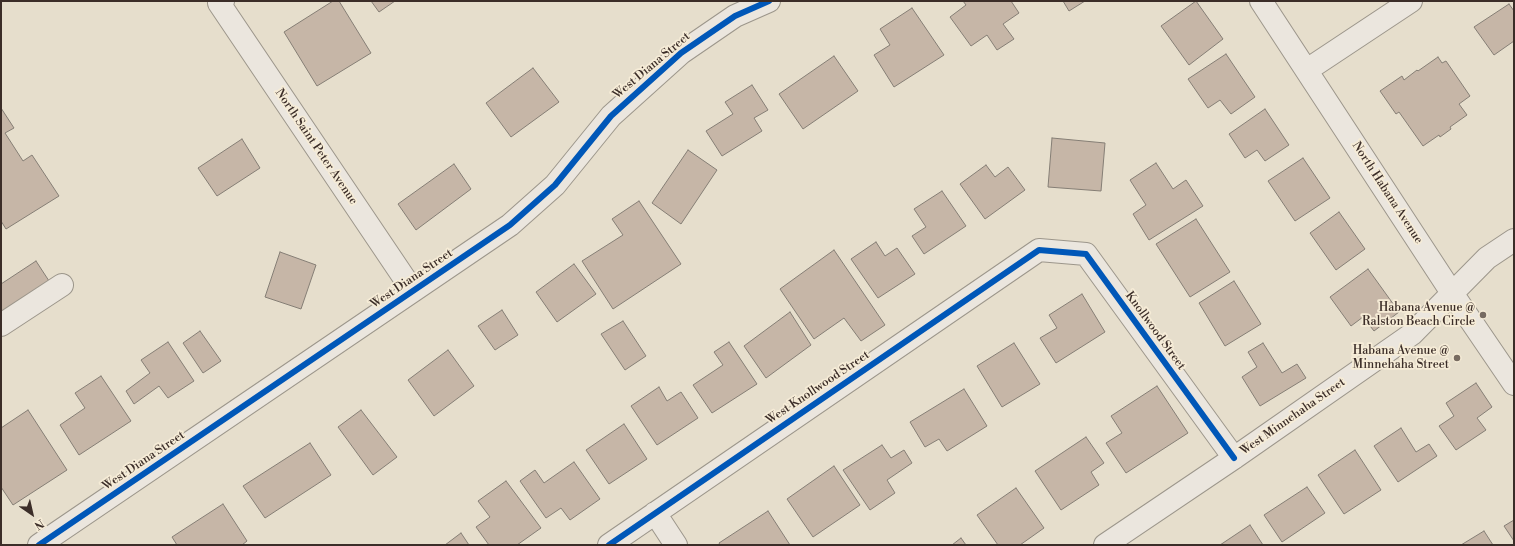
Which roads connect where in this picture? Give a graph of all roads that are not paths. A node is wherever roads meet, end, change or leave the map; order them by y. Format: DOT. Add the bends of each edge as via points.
graph roads {
  1 [pos="769,1"];
  2 [pos="1261,1"];
  3 [pos="1411,1"];
  4 [pos="221,2"];
  5 [pos="1307,70"];
  6 [pos="1514,240"];
  7 [pos="1039,250"];
  8 [pos="62,285"];
  9 [pos="414,291"];
  10 [pos="1452,293"];
  11 [pos="1,326"];
  12 [pos="1514,384"];
  13 [pos="1234,458"];
  14 [pos="655,513"];
  15 [pos="40,545"];
  16 [pos="609,545"];
  17 [pos="676,545"];
  18 [pos="1105,545"];
  1 -- 9 [label="street, West Diana Street" via="735,16 680,53 610,116 550,190 510,225"];
  2 -- 5 [label="street, North Habana Avenue"];
  3 -- 5 [label="street"];
  4 -- 9 [label="street, North Saint Peter Avenue"];
  5 -- 10 [label="street, North Habana Avenue"];
  6 -- 10 [label="street, West Minnehaha Street" via="1487,258"];
  7 -- 13 [label="street, Knollwood Street" via="1086,254"];
  7 -- 14 [label="street, West Knollwood Street"];
  8 -- 11 [label="street"];
  9 -- 15 [label="street, West Diana Street"];
  10 -- 12 [label="street, North Habana Avenue"];
  10 -- 13 [label="street, West Minnehaha Street" via="1412,334"];
  13 -- 18 [label="street, West Minnehaha Street"];
  14 -- 16 [label="street, West Knollwood Street"];
  14 -- 17 [label="street"];
}
